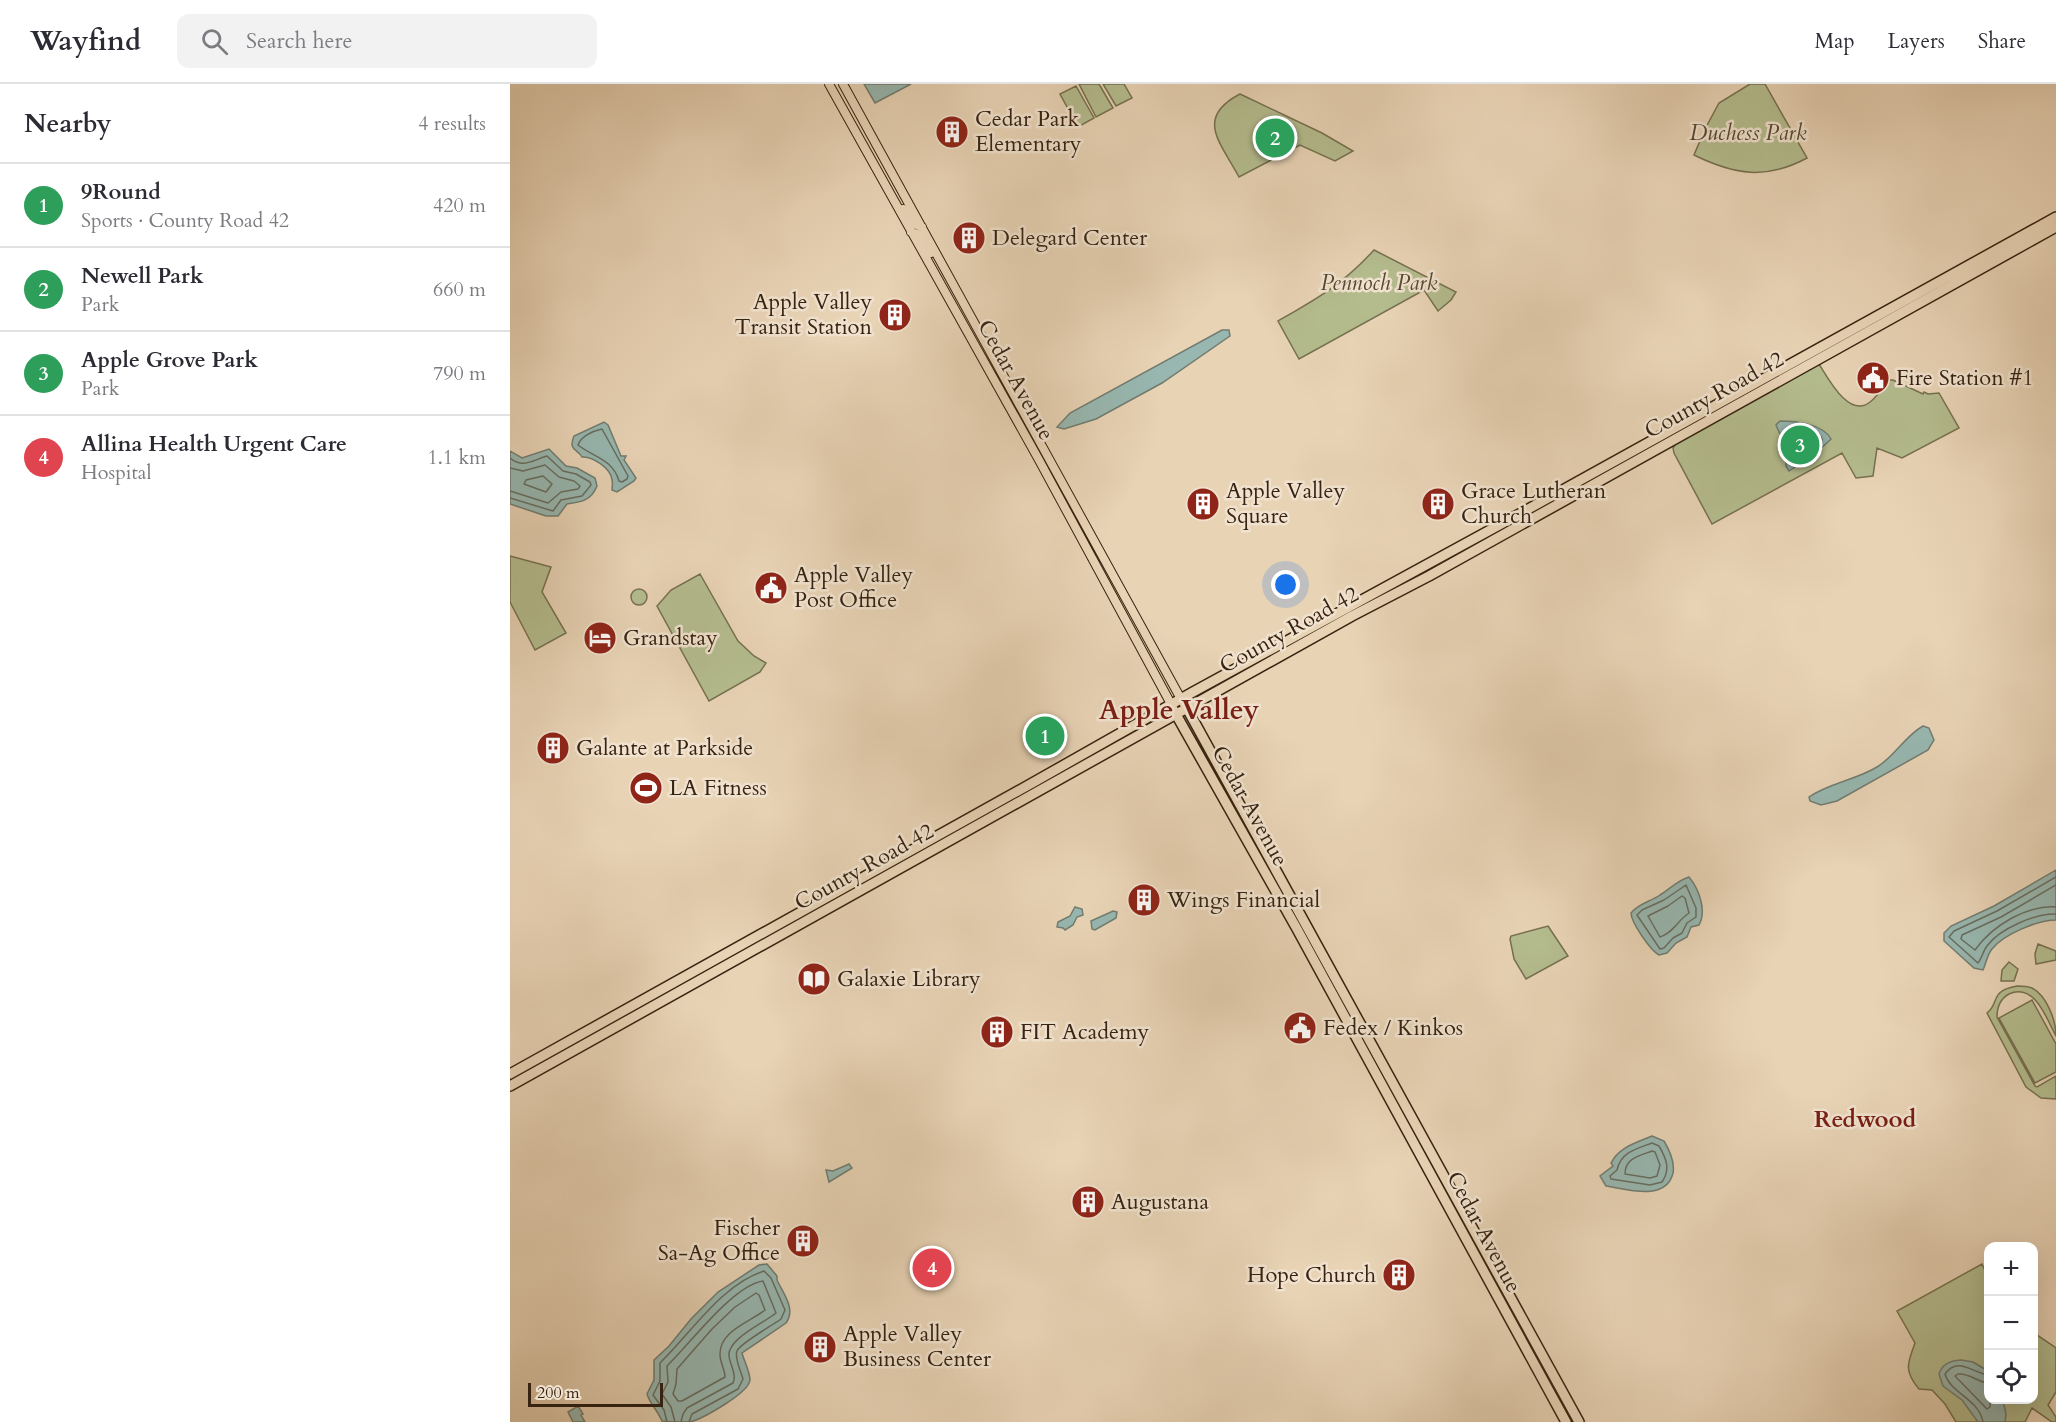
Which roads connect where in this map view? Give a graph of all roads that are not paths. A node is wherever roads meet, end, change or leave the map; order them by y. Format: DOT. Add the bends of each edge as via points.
graph roads {
  1 [pos="829,84"];
  2 [pos="843,84"];
  3 [pos="885,186"];
  4 [pos="2056,217"];
  5 [pos="922,227"];
  6 [pos="2056,227"];
  7 [pos="911,232"];
  8 [pos="952,283"];
  9 [pos="1181,699"];
  10 [pos="1171,704"];
  11 [pos="1187,708"];
  12 [pos="1176,714"];
  13 [pos="510,1074"];
  14 [pos="510,1086"];
  15 [pos="1566,1422"];
  16 [pos="1579,1422"];
  1 -- 3 [label="main road, Cedar Avenue"];
  2 -- 5 [label="main road, Cedar Avenue"];
  3 -- 5 [label="main road" via="915,224"];
  3 -- 7 [label="main road, Cedar Avenue"];
  4 -- 9 [label="highway, County Road 42"];
  5 -- 8 [label="main road, Cedar Avenue"];
  6 -- 11 [label="highway, County Road 42"];
  7 -- 8 [label="main road" via="918,234 944,278"];
  7 -- 10 [label="main road, Cedar Avenue"];
  8 -- 9 [label="main road, Cedar Avenue"];
  9 -- 10 [label="highway, County Road 42"];
  9 -- 11 [label="highway, Cedar Avenue"];
  10 -- 12 [label="highway, Cedar Avenue"];
  10 -- 13 [label="highway, County Road 42"];
  11 -- 12 [label="highway, County Road 42"];
  11 -- 16 [label="highway, Cedar Avenue"];
  12 -- 14 [label="highway, County Road 42"];
  12 -- 15 [label="highway, Cedar Avenue"];
}
